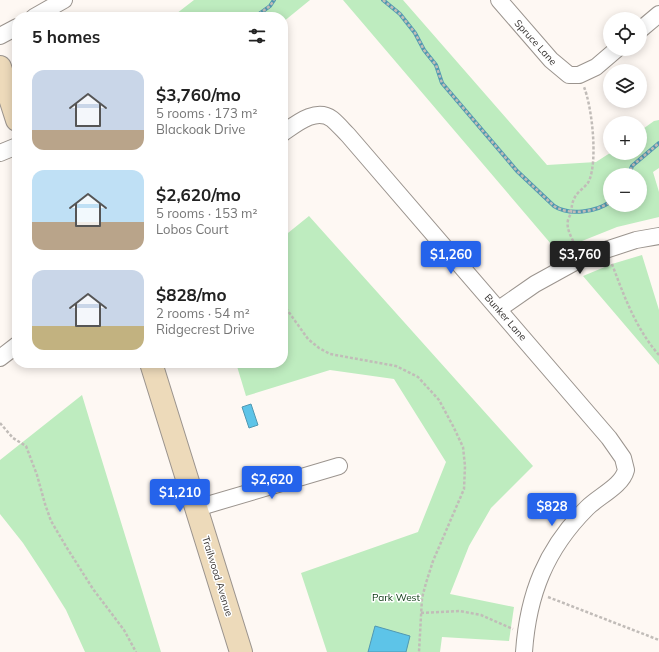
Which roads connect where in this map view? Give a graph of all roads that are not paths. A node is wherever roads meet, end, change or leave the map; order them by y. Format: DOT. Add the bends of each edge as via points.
graph roads {
  1 [pos="64,0"];
  2 [pos="499,0"];
  3 [pos="43,12"];
  4 [pos="659,14"];
  5 [pos="647,24"];
  6 [pos="12,30"];
  7 [pos="0,36"];
  8 [pos="608,56"];
  9 [pos="0,67"];
  10 [pos="12,104"];
  11 [pos="288,130"];
  12 [pos="12,148"];
  13 [pos="0,153"];
  14 [pos="659,236"];
  15 [pos="499,309"];
  16 [pos="12,349"];
  17 [pos="0,358"];
  18 [pos="153,368"];
  19 [pos="339,466"];
  20 [pos="196,508"];
  21 [pos="241,652"];
  22 [pos="524,652"];
  1 -- 3 [label="street"];
  2 -- 8 [label="street, Spruce Lane" via="551,60 569,75 579,75"];
  4 -- 5 [label="street"];
  6 -- 7 [label="street"];
  9 -- 10 [label="street"];
  11 -- 15 [label="street, Bunker Lane" via="304,119 318,115 331,118"];
  12 -- 13 [label="street"];
  14 -- 15 [label="street" via="636,240 584,257 535,284"];
  15 -- 22 [label="street, Bunker Lane" via="609,438 623,458 626,470 625,476 588,506 568,528 549,557 529,607"];
  16 -- 17 [label="street"];
  18 -- 20 [label="street, Trailwood Avenue"];
  19 -- 20 [label="street"];
  20 -- 21 [label="street, Trailwood Avenue"];
}
